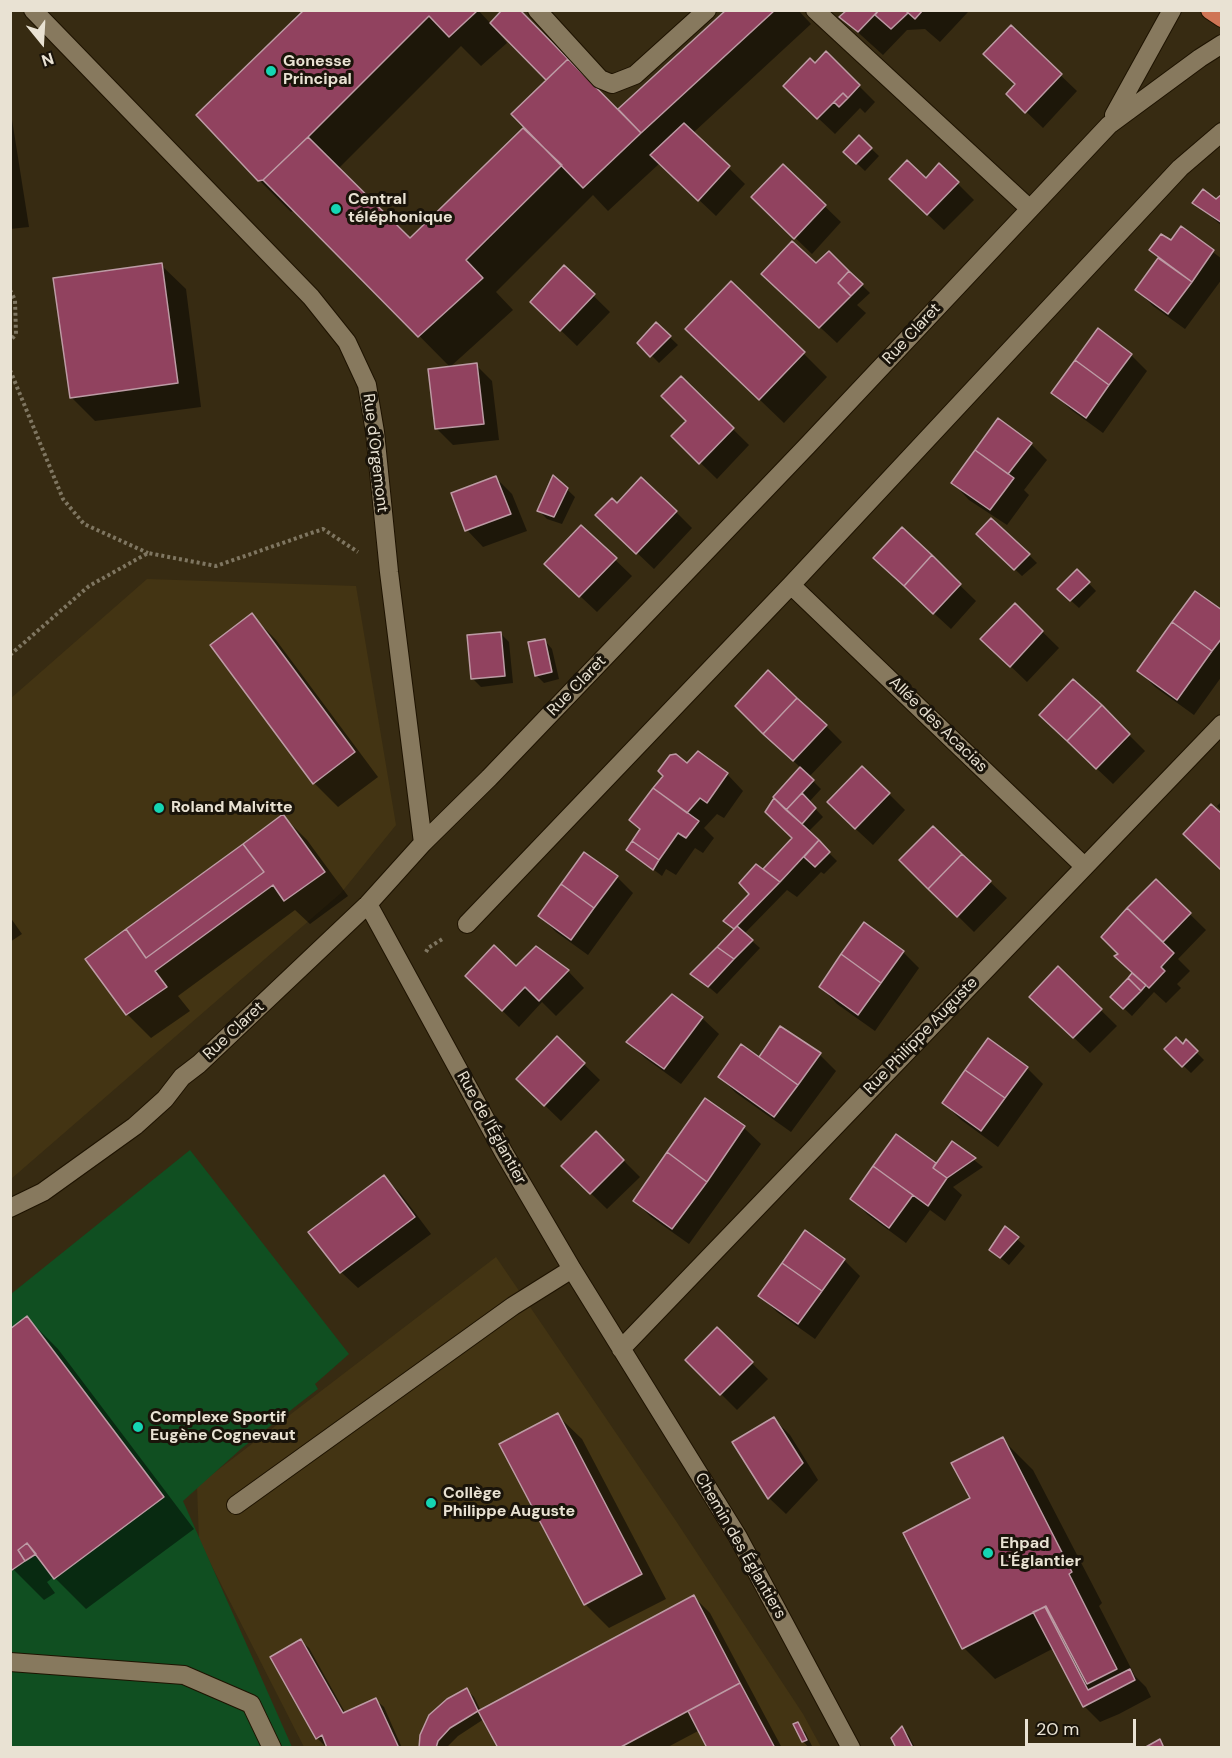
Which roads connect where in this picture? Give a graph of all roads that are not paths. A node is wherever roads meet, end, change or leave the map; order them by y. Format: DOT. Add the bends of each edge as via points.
graph roads {
  1 [pos="33,10"];
  2 [pos="537,10"];
  3 [pos="707,10"];
  4 [pos="815,10"];
  5 [pos="1172,10"];
  6 [pos="1210,10"];
  7 [pos="1221,18"];
  8 [pos="1221,44"];
  9 [pos="1109,125"];
  10 [pos="1220,133"];
  11 [pos="1030,209"];
  12 [pos="791,585"];
  13 [pos="1221,724"];
  14 [pos="423,843"];
  15 [pos="1084,866"];
  16 [pos="368,904"];
  17 [pos="467,924"];
  18 [pos="10,1208"];
  19 [pos="572,1269"];
  20 [pos="621,1349"];
  21 [pos="236,1505"];
  22 [pos="10,1662"];
  23 [pos="272,1748"];
  24 [pos="851,1748"];
  1 -- 14 [label="street, Rue d'Orgemont" via="311,297 346,342 367,385"];
  2 -- 3 [label="street" via="600,79 612,84 635,75"];
  4 -- 11 [label="street"];
  5 -- 9 [label="street, Rue Claret"];
  6 -- 7 [label="main road"];
  8 -- 9 [label="street, Rue Claret"];
  9 -- 11 [label="street, Rue Claret"];
  10 -- 12 [label="street" via="1180,168"];
  11 -- 14 [label="street, Rue Claret" via="726,531"];
  12 -- 15 [label="street, Allée des Acacias"];
  12 -- 17 [label="street"];
  13 -- 15 [label="street, Rue Philippe Auguste"];
  14 -- 16 [label="street, Rue Claret"];
  15 -- 20 [label="street, Rue Philippe Auguste"];
  16 -- 18 [label="street, Rue Claret" via="182,1077 135,1126 43,1192"];
  16 -- 19 [label="street, Rue de l'Églantier"];
  19 -- 20 [label="street, Rue de l'Églantier"];
  19 -- 21 [label="street" via="513,1306"];
  20 -- 24 [label="street, Chemin des Églantiers" via="738,1537"];
  22 -- 23 [label="street" via="184,1675 251,1704"];
}
